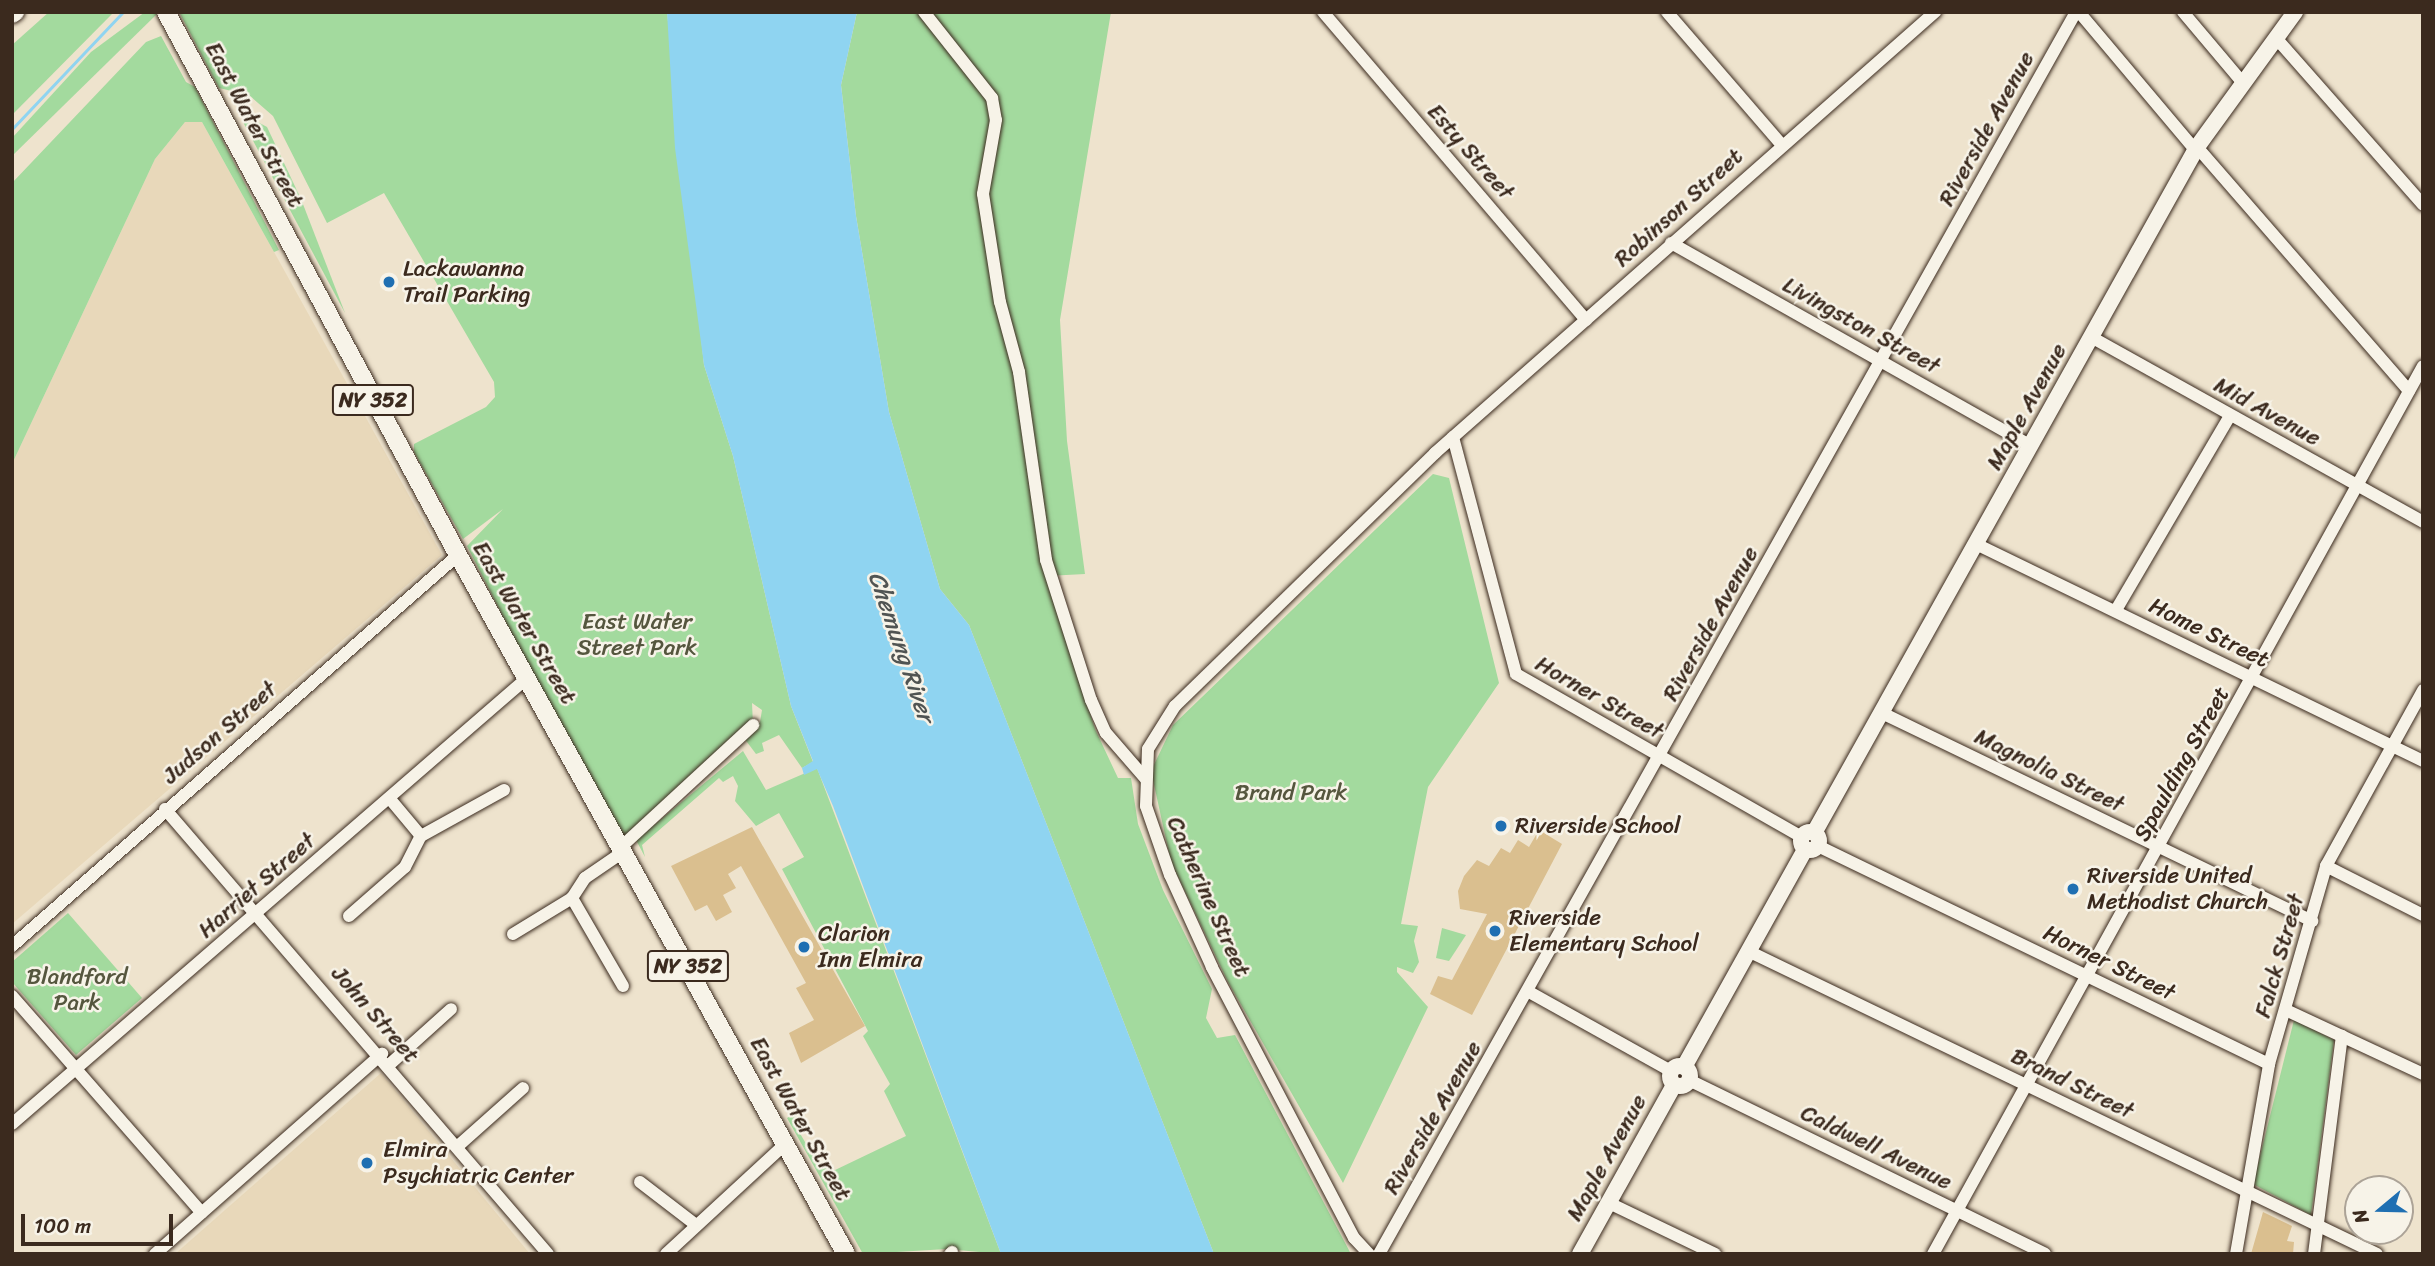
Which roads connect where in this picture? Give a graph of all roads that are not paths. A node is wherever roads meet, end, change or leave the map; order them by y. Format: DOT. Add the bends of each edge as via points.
graph roads {
  1 [pos="166,12"];
  2 [pos="924,12"];
  3 [pos="1323,12"];
  4 [pos="1667,12"];
  5 [pos="1936,12"];
  6 [pos="2078,12"];
  7 [pos="2183,12"];
  8 [pos="2295,12"];
  9 [pos="2276,38"];
  10 [pos="2244,83"];
  11 [pos="1782,145"];
  12 [pos="2197,149"];
  13 [pos="2423,205"];
  14 [pos="1671,243"];
  15 [pos="1586,320"];
  16 [pos="2091,337"];
  17 [pos="1881,361"];
  18 [pos="2423,366"];
  19 [pos="2409,391"];
  20 [pos="2230,416"];
  21 [pos="1453,437"];
  22 [pos="2031,446"];
  23 [pos="2356,484"];
  24 [pos="2423,522"];
  25 [pos="1976,544"];
  26 [pos="458,555"];
  27 [pos="2116,610"];
  28 [pos="527,678"];
  29 [pos="2253,678"];
  30 [pos="2423,690"];
  31 [pos="1882,713"];
  32 [pos="752,725"];
  33 [pos="2391,746"];
  34 [pos="1660,757"];
  35 [pos="2423,761"];
  36 [pos="1145,778"];
  37 [pos="504,790"];
  38 [pos="390,799"];
  39 [pos="165,809"];
  40 [pos="421,836"];
  41 [pos="1810,842"];
  42 [pos="2159,848"];
  43 [pos="622,849"];
  44 [pos="2326,866"];
  45 [pos="572,898"];
  46 [pos="258,912"];
  47 [pos="2423,915"];
  48 [pos="349,916"];
  49 [pos="2312,920"];
  50 [pos="513,934"];
  51 [pos="12,946"];
  52 [pos="1748,951"];
  53 [pos="2088,977"];
  54 [pos="623,986"];
  55 [pos="1529,992"];
  56 [pos="12,996"];
  57 [pos="451,1009"];
  58 [pos="2288,1011"];
  59 [pos="2342,1036"];
  60 [pos="386,1059"];
  61 [pos="2269,1064"];
  62 [pos="76,1068"];
  63 [pos="2423,1074"];
  64 [pos="1680,1076"];
  65 [pos="2026,1085"];
  66 [pos="523,1088"];
  67 [pos="12,1124"];
  68 [pos="785,1144"];
  69 [pos="458,1146"];
  70 [pos="640,1182"];
  71 [pos="2244,1191"];
  72 [pos="1609,1202"];
  73 [pos="1956,1211"];
  74 [pos="202,1213"];
  75 [pos="2318,1223"];
  76 [pos="696,1225"];
  77 [pos="155,1254"];
  78 [pos="548,1254"];
  79 [pos="666,1254"];
  80 [pos="846,1254"];
  81 [pos="1369,1254"];
  82 [pos="1379,1254"];
  83 [pos="1580,1254"];
  84 [pos="1715,1254"];
  85 [pos="1933,1254"];
  86 [pos="2045,1254"];
  87 [pos="2236,1254"];
  88 [pos="2314,1254"];
  89 [pos="2378,1254"];
  1 -- 26 [label="main road, East Water Street / NY 352"];
  2 -- 36 [label="street" via="992,98 996,120 984,194 1000,302 1019,372 1046,560 1091,700 1107,733"];
  3 -- 15 [label="street, Esty Street"];
  4 -- 11 [label="street"];
  5 -- 11 [label="street, Robinson Street"];
  6 -- 12 [label="street"];
  6 -- 17 [label="street, Riverside Avenue"];
  7 -- 10 [label="street"];
  8 -- 9 [label="main road, Maple Avenue"];
  9 -- 10 [label="main road, Maple Avenue"];
  9 -- 13 [label="street"];
  10 -- 12 [label="main road, Maple Avenue"];
  11 -- 14 [label="street, Robinson Street"];
  12 -- 16 [label="main road, Maple Avenue"];
  12 -- 19 [label="street"];
  14 -- 15 [label="street, Robinson Street"];
  14 -- 17 [label="street, Livingston Street"];
  15 -- 21 [label="street, Robinson Street"];
  16 -- 20 [label="street, Mid Avenue"];
  16 -- 22 [label="main road, Maple Avenue"];
  17 -- 22 [label="street, Livingston Street"];
  17 -- 34 [label="street, Riverside Avenue"];
  18 -- 19 [label="street, Spaulding Street"];
  19 -- 23 [label="street, Spaulding Street"];
  20 -- 23 [label="street, Mid Avenue"];
  20 -- 27 [label="street"];
  21 -- 34 [label="street, Horner Street" via="1516,674"];
  21 -- 36 [label="street, Catherine Street" via="1175,706 1148,749"];
  22 -- 25 [label="main road, Maple Avenue"];
  23 -- 24 [label="street, Mid Avenue"];
  23 -- 29 [label="street, Spaulding Street"];
  25 -- 27 [label="street, Home Street"];
  25 -- 31 [label="main road, Maple Avenue"];
  26 -- 28 [label="main road, East Water Street / NY 352"];
  26 -- 39 [label="street, Judson Street"];
  27 -- 29 [label="street, Home Street"];
  28 -- 38 [label="street, Harriet Street"];
  28 -- 43 [label="main road, East Water Street / NY 352"];
  29 -- 33 [label="street, Home Street"];
  29 -- 42 [label="street, Spaulding Street"];
  30 -- 33 [label="street, Falck Street"];
  31 -- 41 [label="main road, Maple Avenue"];
  31 -- 42 [label="street, Magnolia Street"];
  32 -- 43 [label="street"];
  33 -- 35 [label="street, Home Street"];
  33 -- 44 [label="street, Falck Street"];
  34 -- 41 [label="street, Horner Street"];
  34 -- 55 [label="street, Riverside Avenue"];
  36 -- 81 [label="street, Catherine Street" via="1157,840 1212,967 1354,1238"];
  37 -- 40 [label="street"];
  38 -- 40 [label="street"];
  38 -- 46 [label="street, Harriet Street"];
  39 -- 46 [label="street, John Street"];
  39 -- 51 [label="street, Judson Street"];
  40 -- 48 [label="street" via="405,867"];
  41 -- 52 [label="main road, Maple Avenue"];
  41 -- 53 [label="street, Horner Street"];
  42 -- 49 [label="street, Magnolia Street"];
  42 -- 53 [label="street, Spaulding Street"];
  43 -- 45 [label="street" via="585,878"];
  43 -- 68 [label="main road, East Water Street / NY 352"];
  44 -- 47 [label="street"];
  44 -- 49 [label="street, Falck Street"];
  45 -- 50 [label="street"];
  45 -- 54 [label="street"];
  46 -- 60 [label="street, John Street"];
  46 -- 62 [label="street, Harriet Street"];
  49 -- 58 [label="street, Falck Street"];
  52 -- 64 [label="main road, Maple Avenue"];
  52 -- 65 [label="street, Brand Street"];
  53 -- 61 [label="street, Horner Street"];
  53 -- 65 [label="street, Spaulding Street"];
  55 -- 64 [label="street, Caldwell Avenue"];
  55 -- 82 [label="street, Riverside Avenue"];
  56 -- 62 [label="street"];
  57 -- 60 [label="street"];
  58 -- 59 [label="street"];
  58 -- 61 [label="street, Falck Street"];
  59 -- 63 [label="street"];
  59 -- 75 [label="street"];
  60 -- 69 [label="street, John Street"];
  60 -- 74 [label="street"];
  61 -- 71 [label="street, Falck Street"];
  62 -- 67 [label="street, Harriet Street"];
  62 -- 74 [label="street"];
  64 -- 72 [label="main road, Maple Avenue"];
  64 -- 73 [label="street, Caldwell Avenue"];
  65 -- 71 [label="street, Brand Street"];
  65 -- 73 [label="street, Spaulding Street"];
  66 -- 69 [label="street"];
  68 -- 76 [label="street"];
  68 -- 80 [label="main road, East Water Street / NY 352"];
  69 -- 78 [label="street, John Street"];
  70 -- 76 [label="street"];
  71 -- 75 [label="street, Brand Street"];
  71 -- 87 [label="street, Falck Street"];
  72 -- 83 [label="main road, Maple Avenue"];
  72 -- 84 [label="street"];
  73 -- 85 [label="street, Spaulding Street"];
  73 -- 86 [label="street, Caldwell Avenue"];
  74 -- 77 [label="street"];
  75 -- 88 [label="street"];
  75 -- 89 [label="street, Brand Street"];
  76 -- 79 [label="street"];
}
